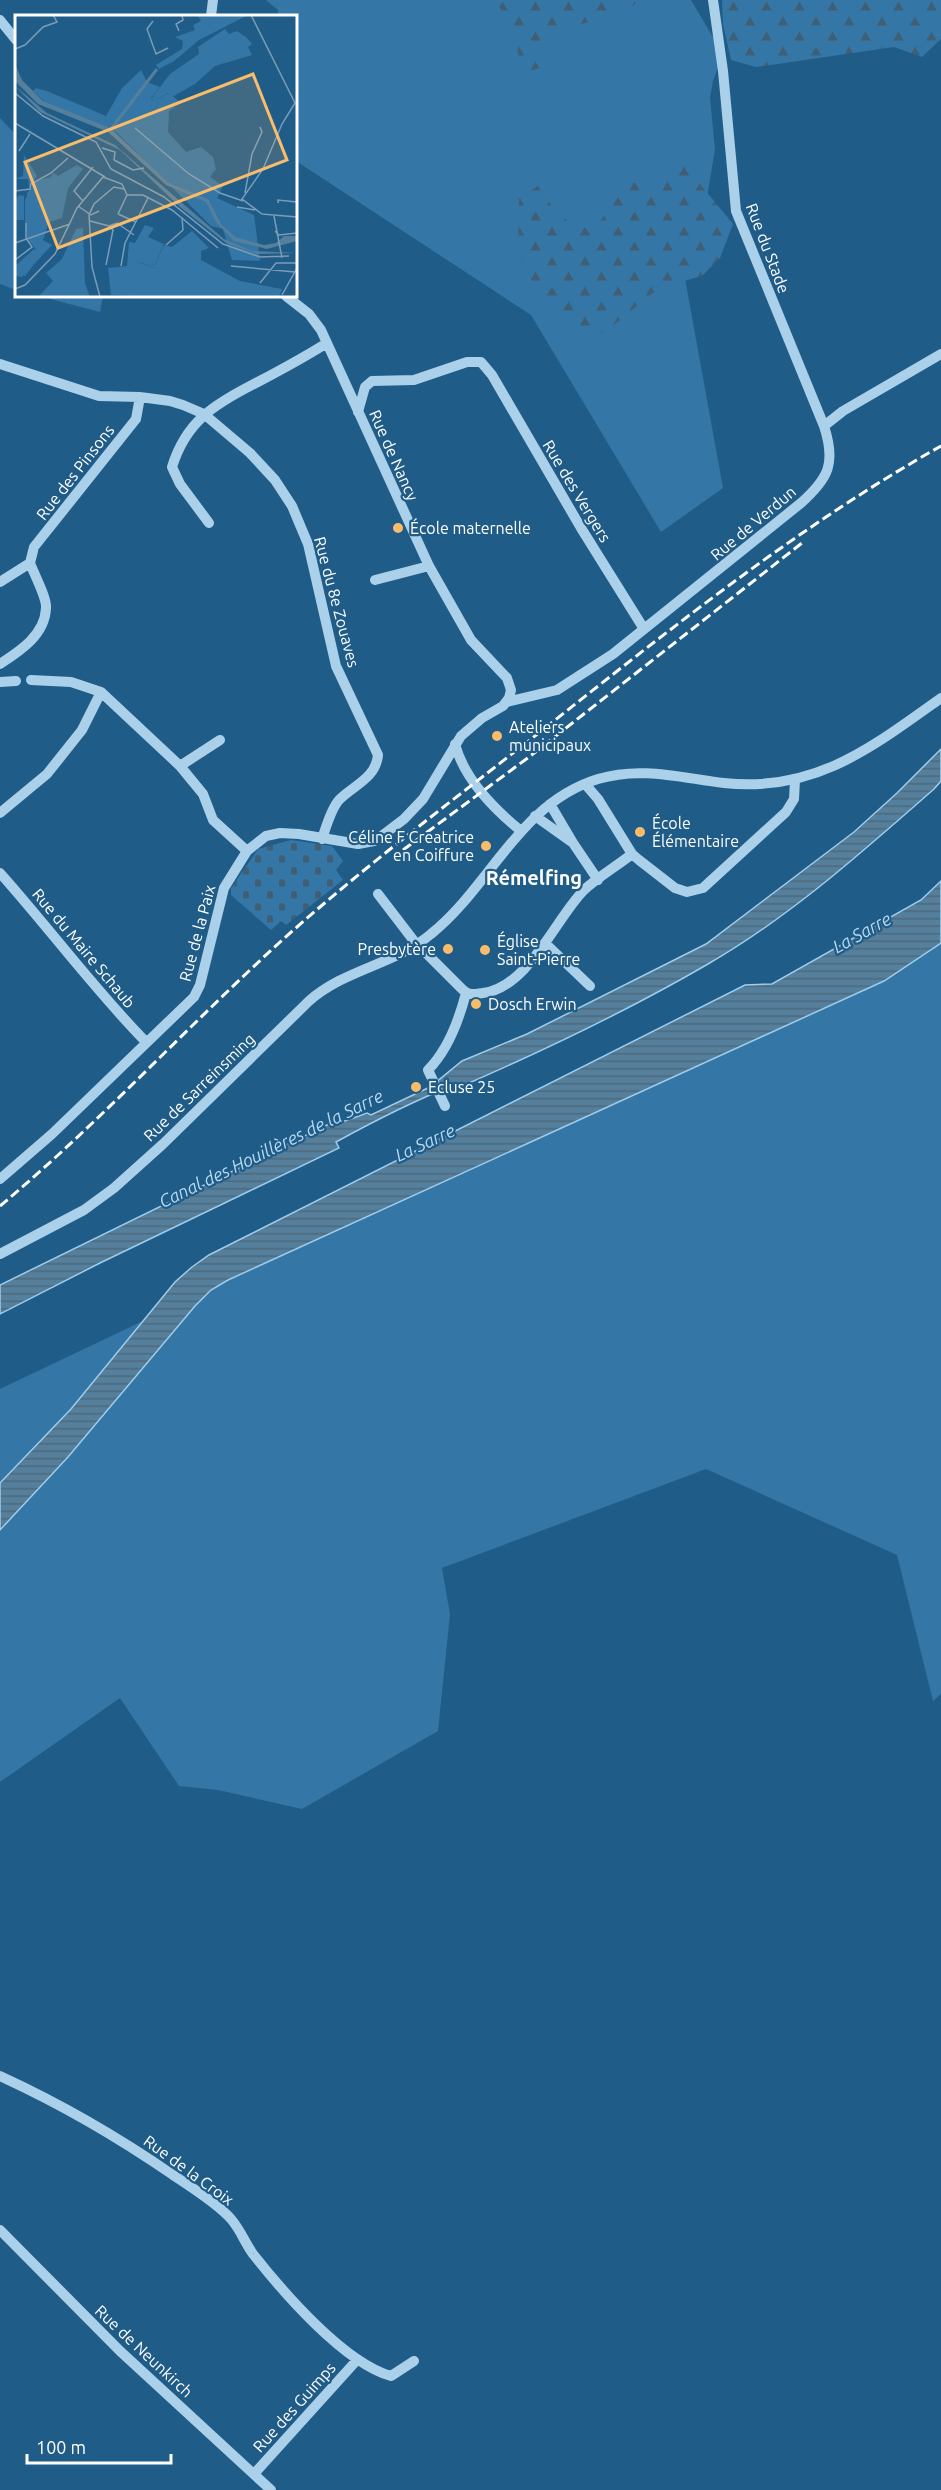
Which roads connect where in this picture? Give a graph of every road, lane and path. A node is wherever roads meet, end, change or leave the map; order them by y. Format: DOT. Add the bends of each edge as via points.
graph roads {
  1 [pos="213,0"];
  2 [pos="713,0"];
  3 [pos="211,15"];
  4 [pos="0,20"];
  5 [pos="15,39"];
  6 [pos="287,297"];
  7 [pos="327,343"];
  8 [pos="941,354"];
  9 [pos="310,355"];
  10 [pos="333,356"];
  11 [pos="0,364"];
  12 [pos="140,398"];
  13 [pos="358,412"];
  14 [pos="206,416"];
  15 [pos="824,426"];
  16 [pos="209,523"];
  17 [pos="30,563"];
  18 [pos="429,566"];
  19 [pos="375,580"];
  20 [pos="0,582"];
  21 [pos="644,629"];
  22 [pos="0,664"];
  23 [pos="31,680"];
  24 [pos="16,681"];
  25 [pos="0,682"];
  26 [pos="511,690"];
  27 [pos="101,692"];
  28 [pos="539,695"];
  29 [pos="941,698"];
  30 [pos="507,702"];
  31 [pos="220,740"];
  32 [pos="454,744"];
  33 [pos="446,761"];
  34 [pos="180,766"];
  35 [pos="466,771"];
  36 [pos="795,780"];
  37 [pos="585,784"];
  38 [pos="550,804"];
  39 [pos="0,813"];
  40 [pos="535,816"];
  41 [pos="521,831"];
  42 [pos="322,838"];
  43 [pos="573,843"];
  44 [pos="247,851"];
  45 [pos="632,854"];
  46 [pos="0,873"];
  47 [pos="598,880"];
  48 [pos="378,894"];
  49 [pos="418,944"];
  50 [pos="546,944"];
  51 [pos="590,986"];
  52 [pos="466,993"];
  53 [pos="146,1042"];
  54 [pos="444,1103"];
  55 [pos="0,1179"];
  56 [pos="0,1254"];
  57 [pos="0,2076"];
  58 [pos="0,2230"];
  59 [pos="357,2360"];
  60 [pos="414,2361"];
  61 [pos="254,2474"];
  62 [pos="271,2490"];
  1 -- 3 [label="street"];
  2 -- 15 [label="street, Rue du Stade" via="736,211"];
  4 -- 5 [label="street"];
  6 -- 7 [label="street, Rue de Nancy" via="313,319"];
  7 -- 9 [label="street"];
  7 -- 10 [label="street, Rue de Nancy"];
  8 -- 15 [label="street"];
  9 -- 10 [label="street"];
  9 -- 14 [label="street" via="225,398"];
  10 -- 13 [label="street, Rue de Nancy"];
  11 -- 12 [label="street, Rue du 8e Zouaves" via="99,396"];
  12 -- 14 [label="street, Rue du 8e Zouaves" via="170,401"];
  12 -- 17 [label="street, Rue des Pinsons" via="136,418 34,546"];
  13 -- 18 [label="street, Rue de Nancy"];
  13 -- 21 [label="street, Rue des Vergers" via="365,387 372,381 420,379 472,361 481,362"];
  14 -- 16 [label="street" via="177,450 172,467"];
  14 -- 42 [label="street, Rue du 8e Zouaves" via="250,453 292,506 309,544 336,666 378,755 377,766 369,776 338,801"];
  15 -- 21 [label="street, Rue de Verdun" via="830,461 818,487"];
  17 -- 20 [label="street"];
  17 -- 22 [label="street" via="46,607 39,629 24,649"];
  18 -- 19 [label="street"];
  18 -- 26 [label="street, Rue de Nancy" via="471,640 507,678"];
  21 -- 28 [label="street, Rue de Verdun" via="566,685"];
  23 -- 27 [label="street" via="71,682"];
  24 -- 25 [label="street"];
  26 -- 28 [label="street"];
  26 -- 30 [label="street"];
  27 -- 34 [label="street"];
  27 -- 39 [label="street" via="82,730 46,774"];
  28 -- 30 [label="street, Rue de Verdun"];
  29 -- 36 [label="street, Rue de Sarreinsming" via="850,760"];
  30 -- 32 [label="street, Rue de la Paix" via="472,725"];
  31 -- 34 [label="street"];
  32 -- 33 [label="street, Rue de la Paix"];
  32 -- 35 [label="street"];
  33 -- 35 [label="street"];
  33 -- 42 [label="street, Rue de la Paix" via="415,808 374,841 358,844"];
  34 -- 44 [label="street" via="202,794 213,820"];
  35 -- 41 [label="street" via="495,808"];
  36 -- 37 [label="street, Rue de Sarreinsming" via="738,784 645,772 611,775"];
  36 -- 45 [label="street" via="794,799 789,808 703,888 687,892 675,888"];
  37 -- 38 [label="street, Rue de Sarreinsming"];
  37 -- 45 [label="street"];
  38 -- 40 [label="street, Rue de Sarreinsming"];
  38 -- 43 [label="street"];
  40 -- 41 [label="street, Rue de Sarreinsming"];
  40 -- 43 [label="street"];
  41 -- 49 [label="street, Rue de Sarreinsming" via="444,923"];
  42 -- 44 [label="street, Rue de la Paix" via="272,834"];
  43 -- 47 [label="street"];
  44 -- 53 [label="street, Rue de la Paix" via="224,888 198,990"];
  45 -- 47 [label="street"];
  46 -- 53 [label="street, Rue du Maire Schaub"];
  47 -- 50 [label="street" via="584,891"];
  48 -- 49 [label="street"];
  49 -- 52 [label="street"];
  49 -- 56 [label="street, Rue de Sarreinsming" via="328,985 114,1188 84,1210"];
  50 -- 51 [label="street"];
  50 -- 52 [label="street" via="505,984 488,993"];
  52 -- 54 [label="street" via="452,1033 429,1073"];
  53 -- 55 [label="street, Rue de la Paix"];
  57 -- 59 [label="street, Rue de la Croix" via="49,2098 115,2136 231,2219 252,2253 312,2320"];
  58 -- 61 [label="street, Rue de Neunkirch" via="120,2351"];
  59 -- 60 [label="street, Rue de la Croix" via="391,2376"];
  59 -- 61 [label="street, Rue des Guimps"];
  61 -- 62 [label="street, Rue de Neunkirch"];
}
